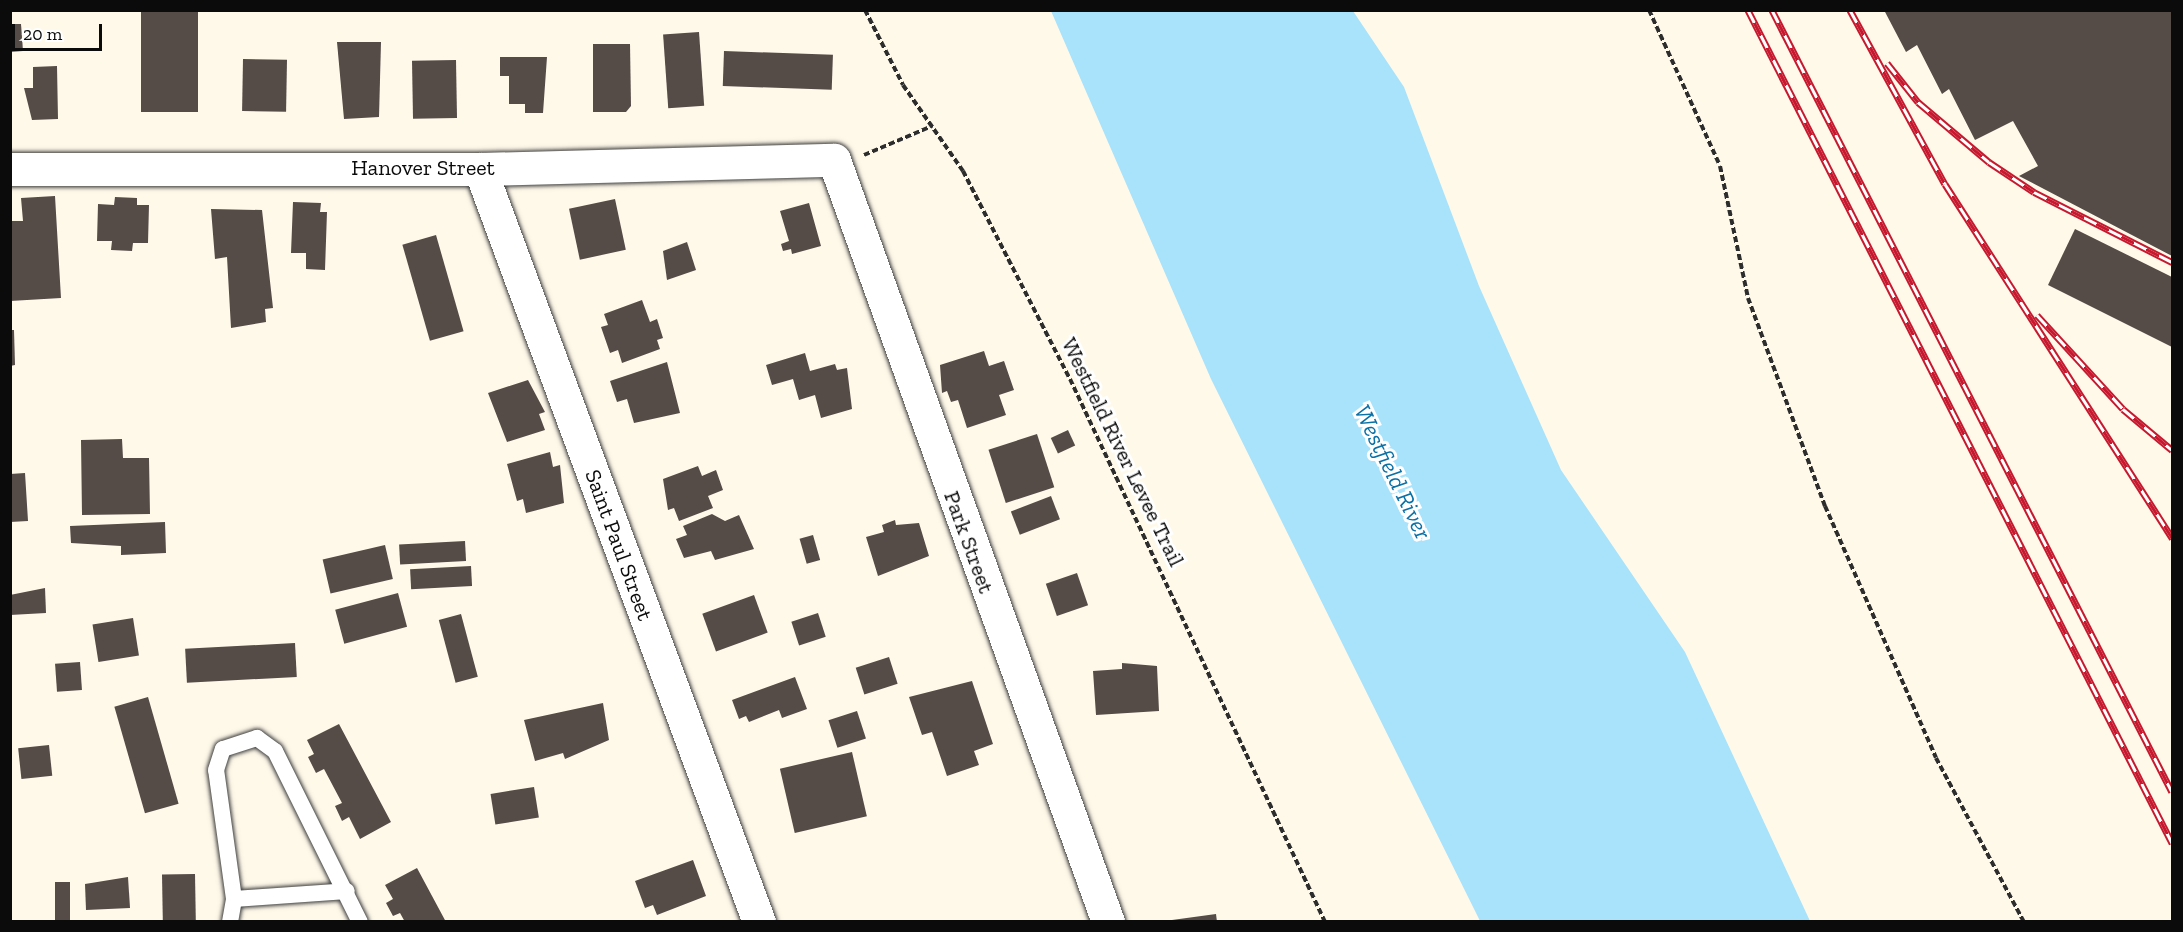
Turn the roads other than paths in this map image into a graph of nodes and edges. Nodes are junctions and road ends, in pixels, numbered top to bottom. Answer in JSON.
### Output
{"nodes":[{"id":1,"x":834,"y":160,"type":"joint"},
{"id":2,"x":10,"y":169,"type":"edge"},
{"id":3,"x":480,"y":169,"type":"junction"},
{"id":4,"x":347,"y":891,"type":"junction"},
{"id":5,"x":234,"y":899,"type":"junction"},
{"id":6,"x":230,"y":921,"type":"edge"},
{"id":7,"x":360,"y":921,"type":"edge"},
{"id":8,"x":759,"y":921,"type":"edge"},
{"id":9,"x":1108,"y":921,"type":"edge"}],
"edges":[{"from":1,"to":3,"type":"street","name":"Hanover Street"},
{"from":1,"to":9,"type":"street","name":"Park Street"},
{"from":2,"to":3,"type":"street","name":"Hanover Street"},
{"from":3,"to":8,"type":"street","name":"Saint Paul Street"},
{"from":4,"to":5,"type":"lane"},
{"from":4,"to":5,"type":"lane"},
{"from":4,"to":7,"type":"lane"},
{"from":5,"to":6,"type":"lane"}]}
